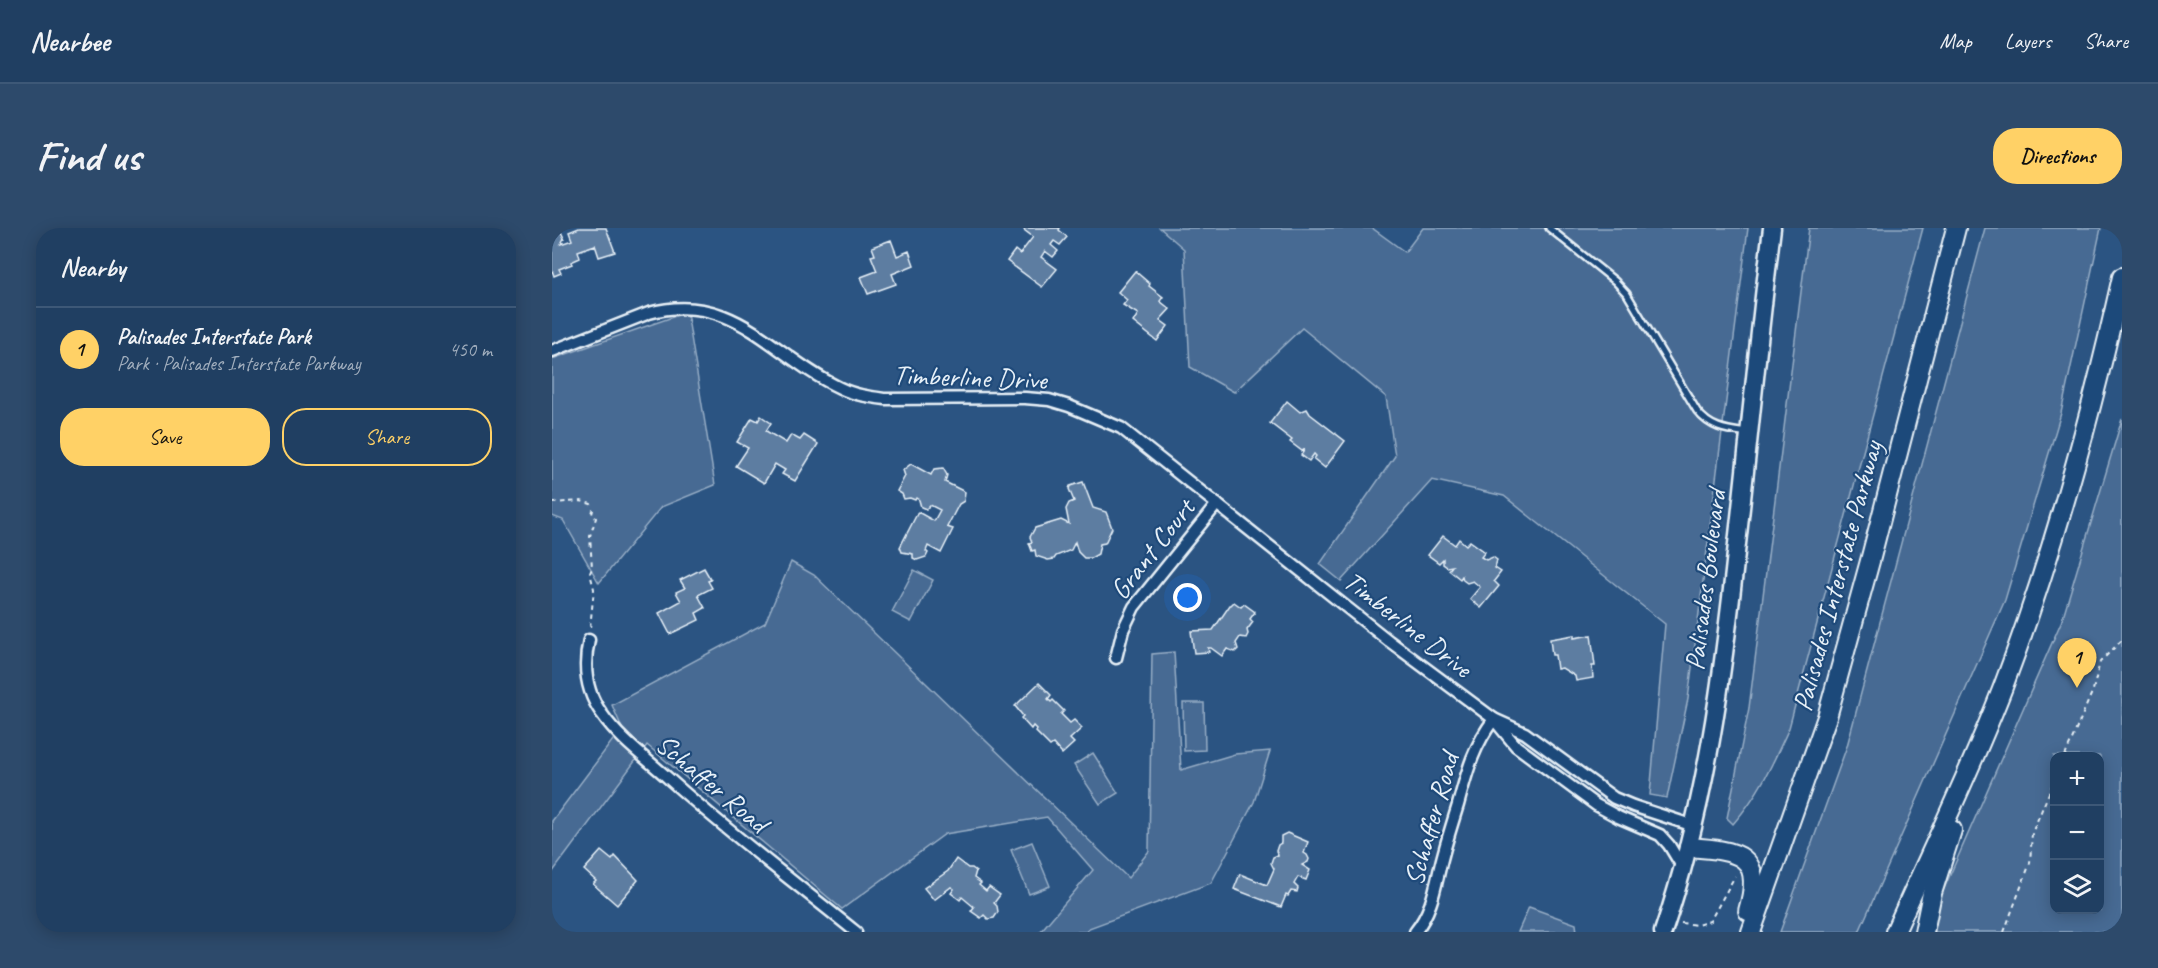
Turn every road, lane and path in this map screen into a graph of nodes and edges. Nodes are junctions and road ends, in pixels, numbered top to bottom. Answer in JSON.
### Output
{"nodes":[{"id":1,"x":1549,"y":228,"type":"edge"},
{"id":2,"x":1772,"y":228,"type":"edge"},
{"id":3,"x":1956,"y":228,"type":"edge"},
{"id":4,"x":2122,"y":277,"type":"edge"},
{"id":5,"x":552,"y":351,"type":"edge"},
{"id":6,"x":1749,"y":433,"type":"junction"},
{"id":7,"x":552,"y":503,"type":"edge"},
{"id":8,"x":1217,"y":504,"type":"junction"},
{"id":9,"x":589,"y":640,"type":"joint"},
{"id":10,"x":2122,"y":640,"type":"edge"},
{"id":11,"x":1116,"y":658,"type":"dead end"},
{"id":12,"x":2002,"y":688,"type":"junction"},
{"id":13,"x":1494,"y":719,"type":"junction"},
{"id":14,"x":1538,"y":743,"type":"junction"},
{"id":15,"x":2067,"y":752,"type":"edge"},
{"id":16,"x":1529,"y":756,"type":"junction"},
{"id":17,"x":2050,"y":792,"type":"edge"},
{"id":18,"x":1694,"y":826,"type":"junction"},
{"id":19,"x":1689,"y":847,"type":"junction"},
{"id":20,"x":1744,"y":859,"type":"junction"},
{"id":21,"x":1683,"y":868,"type":"junction"},
{"id":22,"x":1665,"y":925,"type":"edge"},
{"id":23,"x":856,"y":932,"type":"edge"},
{"id":24,"x":1415,"y":932,"type":"edge"},
{"id":25,"x":1742,"y":932,"type":"edge"},
{"id":26,"x":1751,"y":932,"type":"edge"},
{"id":27,"x":1894,"y":932,"type":"edge"},
{"id":28,"x":1924,"y":932,"type":"edge"},
{"id":29,"x":2004,"y":932,"type":"edge"}],
"edges":[{"from":1,"to":6,"type":"lane"},
{"from":2,"to":6,"type":"main road","name":"Palisades Boulevard"},
{"from":3,"to":26,"type":"highway","name":"Palisades Interstate Parkway"},
{"from":4,"to":12,"type":"highway"},
{"from":5,"to":8,"type":"street","name":"Timberline Drive"},
{"from":6,"to":18,"type":"main road","name":"Palisades Boulevard"},
{"from":7,"to":9,"type":"path"},
{"from":8,"to":11,"type":"street","name":"Grant Court"},
{"from":8,"to":13,"type":"street","name":"Timberline Drive"},
{"from":9,"to":23,"type":"street","name":"Schaffer Road"},
{"from":10,"to":15,"type":"path"},
{"from":12,"to":27,"type":"highway"},
{"from":12,"to":28,"type":"highway"},
{"from":13,"to":14,"type":"street","name":"Timberline Drive"},
{"from":13,"to":16,"type":"street","name":"Timberline Drive"},
{"from":13,"to":24,"type":"street","name":"Schaffer Road"},
{"from":14,"to":16,"type":"street"},
{"from":14,"to":18,"type":"street","name":"Timberline Drive"},
{"from":16,"to":21,"type":"street","name":"Timberline Drive"},
{"from":17,"to":29,"type":"path"},
{"from":18,"to":19,"type":"main road","name":"Palisades Boulevard"},
{"from":19,"to":20,"type":"highway"},
{"from":19,"to":21,"type":"main road","name":"Palisades Boulevard"},
{"from":20,"to":22,"type":"path"},
{"from":20,"to":25,"type":"highway"},
{"from":21,"to":22,"type":"main road","name":"Palisades Boulevard"}]}
